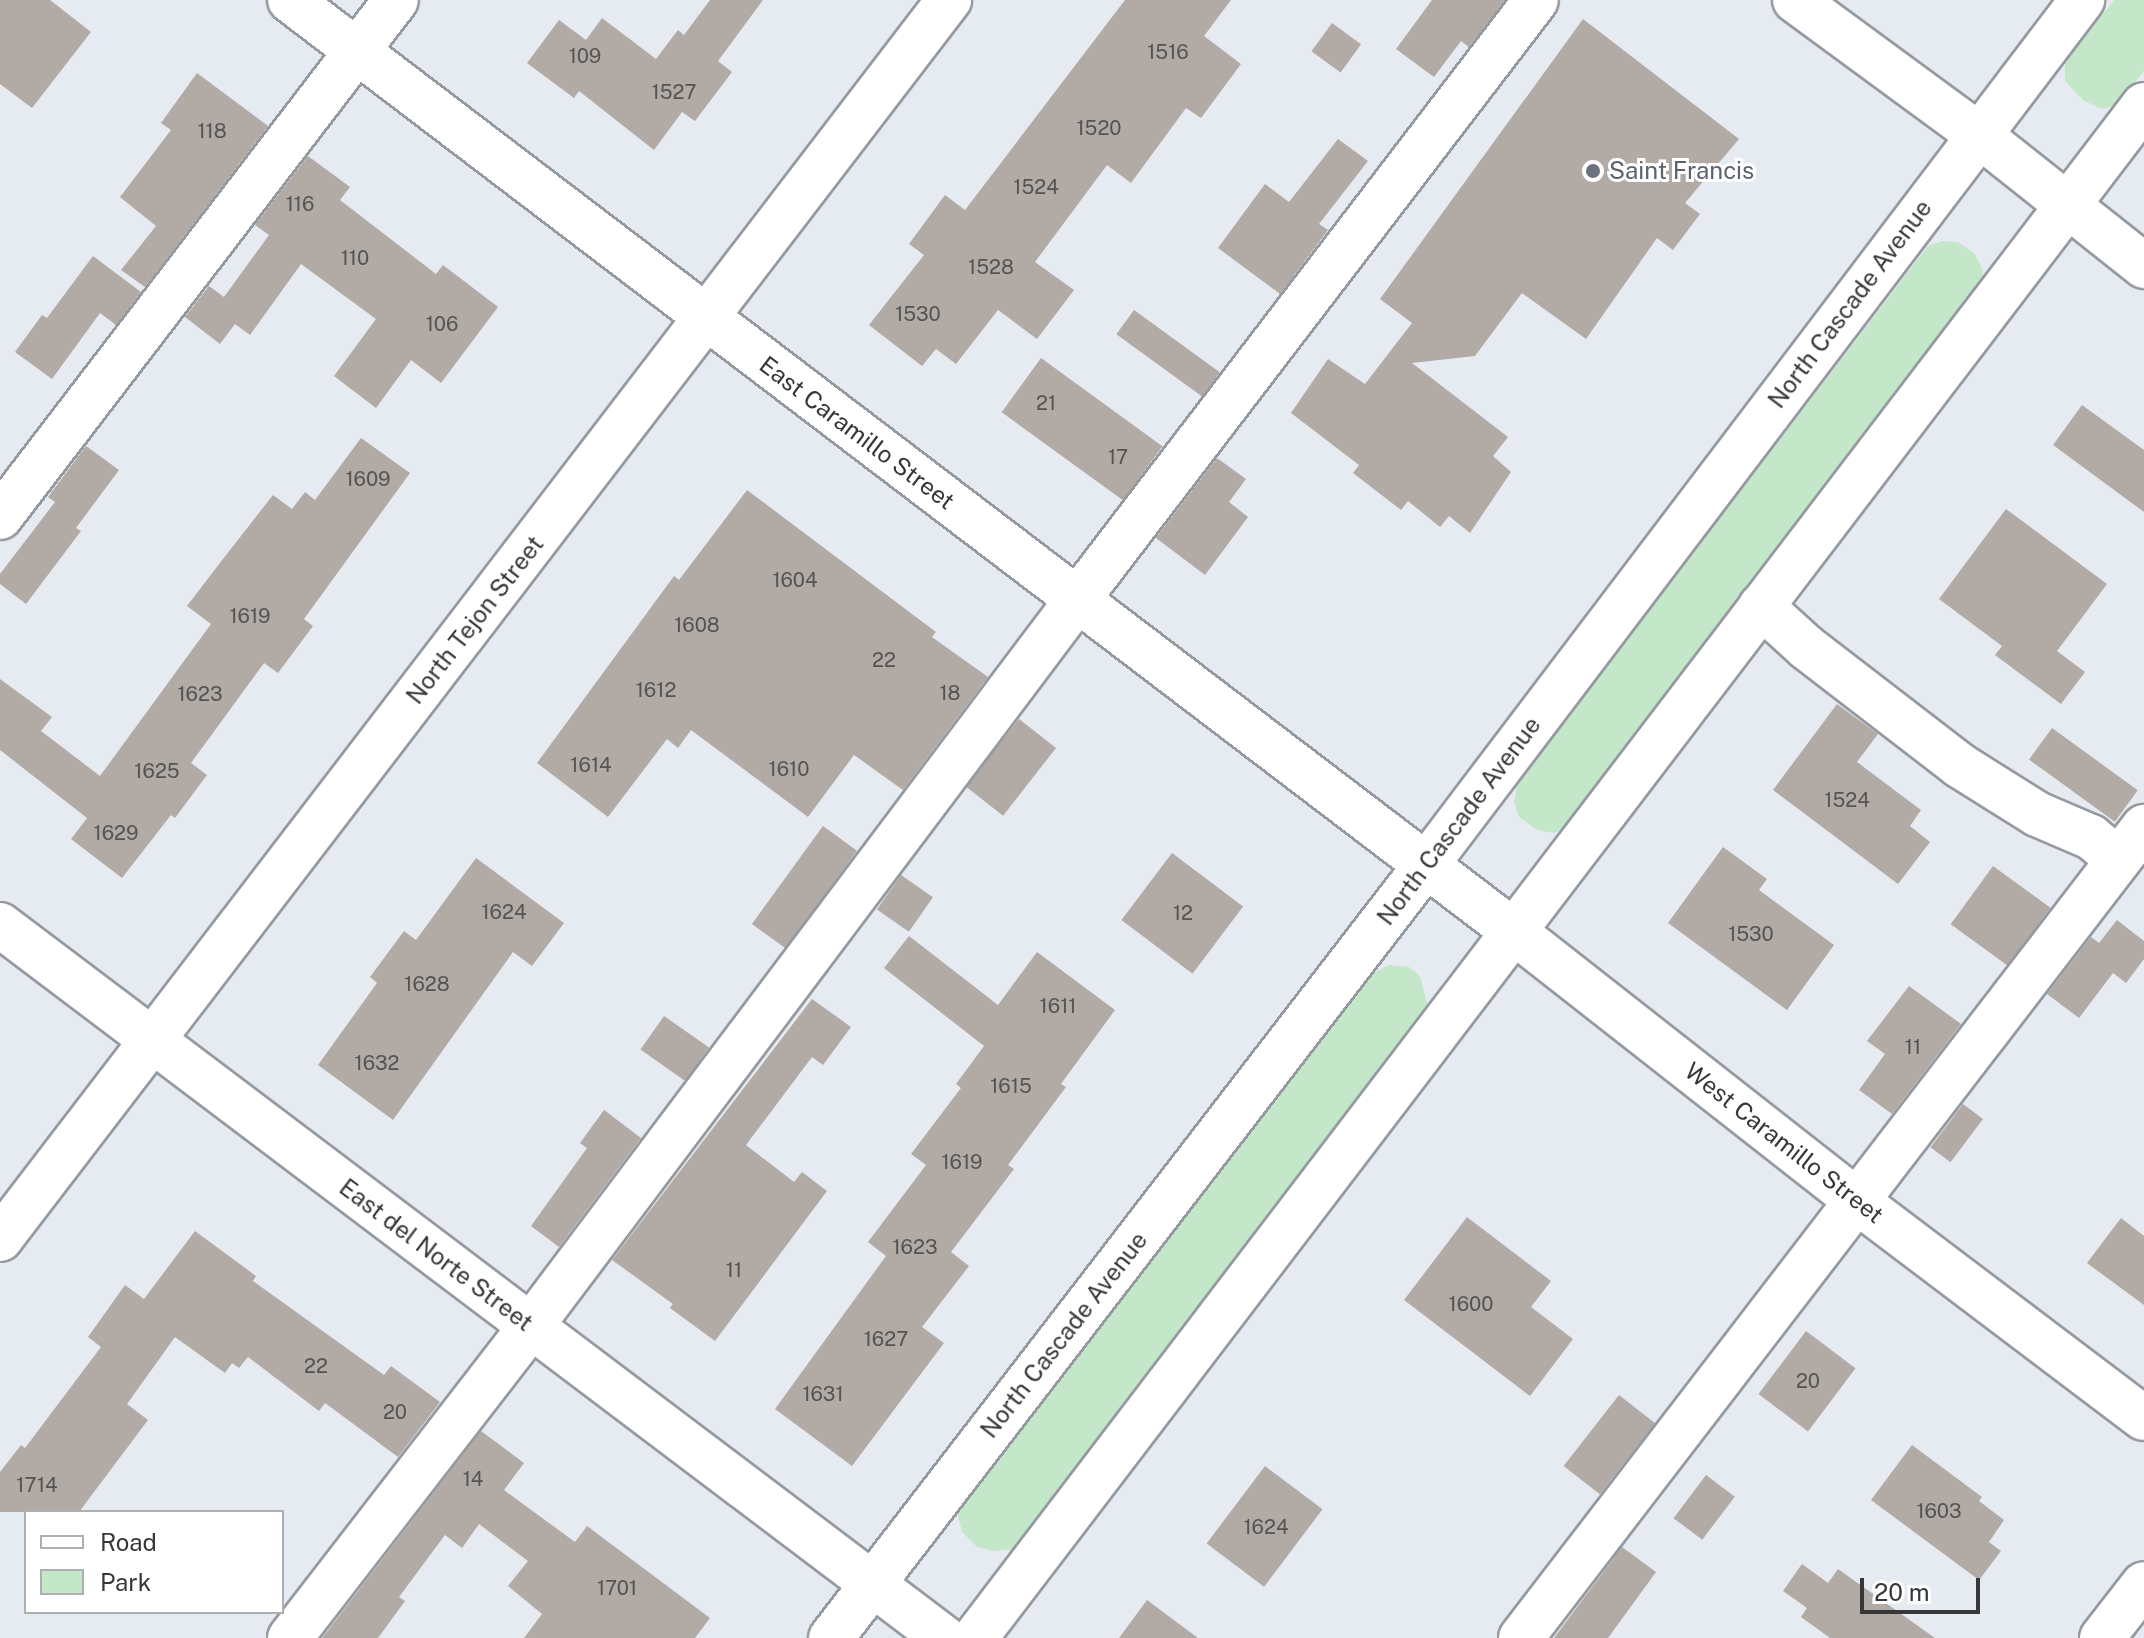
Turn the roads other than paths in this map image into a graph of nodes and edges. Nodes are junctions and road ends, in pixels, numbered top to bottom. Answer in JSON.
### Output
{"nodes":[{"id":1,"x":290,"y":0,"type":"edge"},
{"id":2,"x":396,"y":0,"type":"edge"},
{"id":3,"x":949,"y":0,"type":"edge"},
{"id":4,"x":1536,"y":0,"type":"edge"},
{"id":5,"x":1795,"y":0,"type":"edge"},
{"id":6,"x":2082,"y":0,"type":"edge"},
{"id":7,"x":357,"y":51,"type":"junction"},
{"id":8,"x":2144,"y":105,"type":"edge"},
{"id":9,"x":1979,"y":135,"type":"junction"},
{"id":10,"x":2067,"y":206,"type":"junction"},
{"id":11,"x":2144,"y":266,"type":"edge"},
{"id":12,"x":707,"y":319,"type":"junction"},
{"id":13,"x":0,"y":517,"type":"edge"},
{"id":14,"x":1077,"y":600,"type":"junction"},
{"id":15,"x":1761,"y":606,"type":"junction"},
{"id":16,"x":2131,"y":843,"type":"edge"},
{"id":17,"x":1426,"y":865,"type":"junction"},
{"id":18,"x":0,"y":925,"type":"edge"},
{"id":19,"x":1513,"y":931,"type":"junction"},
{"id":20,"x":151,"y":1040,"type":"junction"},
{"id":21,"x":1858,"y":1202,"type":"junction"},
{"id":22,"x":0,"y":1239,"type":"edge"},
{"id":23,"x":531,"y":1326,"type":"junction"},
{"id":24,"x":2144,"y":1418,"type":"edge"},
{"id":25,"x":873,"y":1583,"type":"junction"},
{"id":26,"x":2144,"y":1584,"type":"edge"},
{"id":27,"x":290,"y":1638,"type":"edge"},
{"id":28,"x":831,"y":1638,"type":"edge"},
{"id":29,"x":944,"y":1638,"type":"edge"},
{"id":30,"x":975,"y":1638,"type":"edge"},
{"id":31,"x":1521,"y":1638,"type":"edge"},
{"id":32,"x":2102,"y":1638,"type":"edge"}],
"edges":[{"from":1,"to":7,"type":"street","name":"East Caramillo Street"},
{"from":2,"to":7,"type":"street"},
{"from":3,"to":12,"type":"street","name":"North Tejon Street"},
{"from":4,"to":14,"type":"street"},
{"from":5,"to":9,"type":"street"},
{"from":6,"to":9,"type":"street","name":"North Cascade Avenue"},
{"from":7,"to":12,"type":"street","name":"East Caramillo Street"},
{"from":7,"to":13,"type":"street"},
{"from":8,"to":10,"type":"street"},
{"from":9,"to":10,"type":"street"},
{"from":9,"to":17,"type":"street","name":"North Cascade Avenue"},
{"from":10,"to":11,"type":"street"},
{"from":10,"to":15,"type":"street"},
{"from":12,"to":14,"type":"street","name":"East Caramillo Street"},
{"from":12,"to":20,"type":"street","name":"North Tejon Street"},
{"from":14,"to":17,"type":"street","name":"East Caramillo Street"},
{"from":14,"to":23,"type":"street"},
{"from":15,"to":16,"type":"street"},
{"from":15,"to":19,"type":"street"},
{"from":16,"to":21,"type":"street"},
{"from":17,"to":19,"type":"street","name":"West Caramillo Street"},
{"from":17,"to":25,"type":"street","name":"North Cascade Avenue"},
{"from":18,"to":20,"type":"street","name":"East del Norte Street"},
{"from":19,"to":21,"type":"street","name":"West Caramillo Street"},
{"from":19,"to":30,"type":"street"},
{"from":20,"to":22,"type":"street","name":"North Tejon Street"},
{"from":20,"to":23,"type":"street","name":"East del Norte Street"},
{"from":21,"to":24,"type":"street","name":"West Caramillo Street"},
{"from":21,"to":31,"type":"street"},
{"from":23,"to":25,"type":"street","name":"East del Norte Street"},
{"from":23,"to":27,"type":"street"},
{"from":25,"to":28,"type":"street","name":"North Cascade Avenue"},
{"from":25,"to":29,"type":"street","name":"East del Norte Street"},
{"from":26,"to":32,"type":"street"}]}
